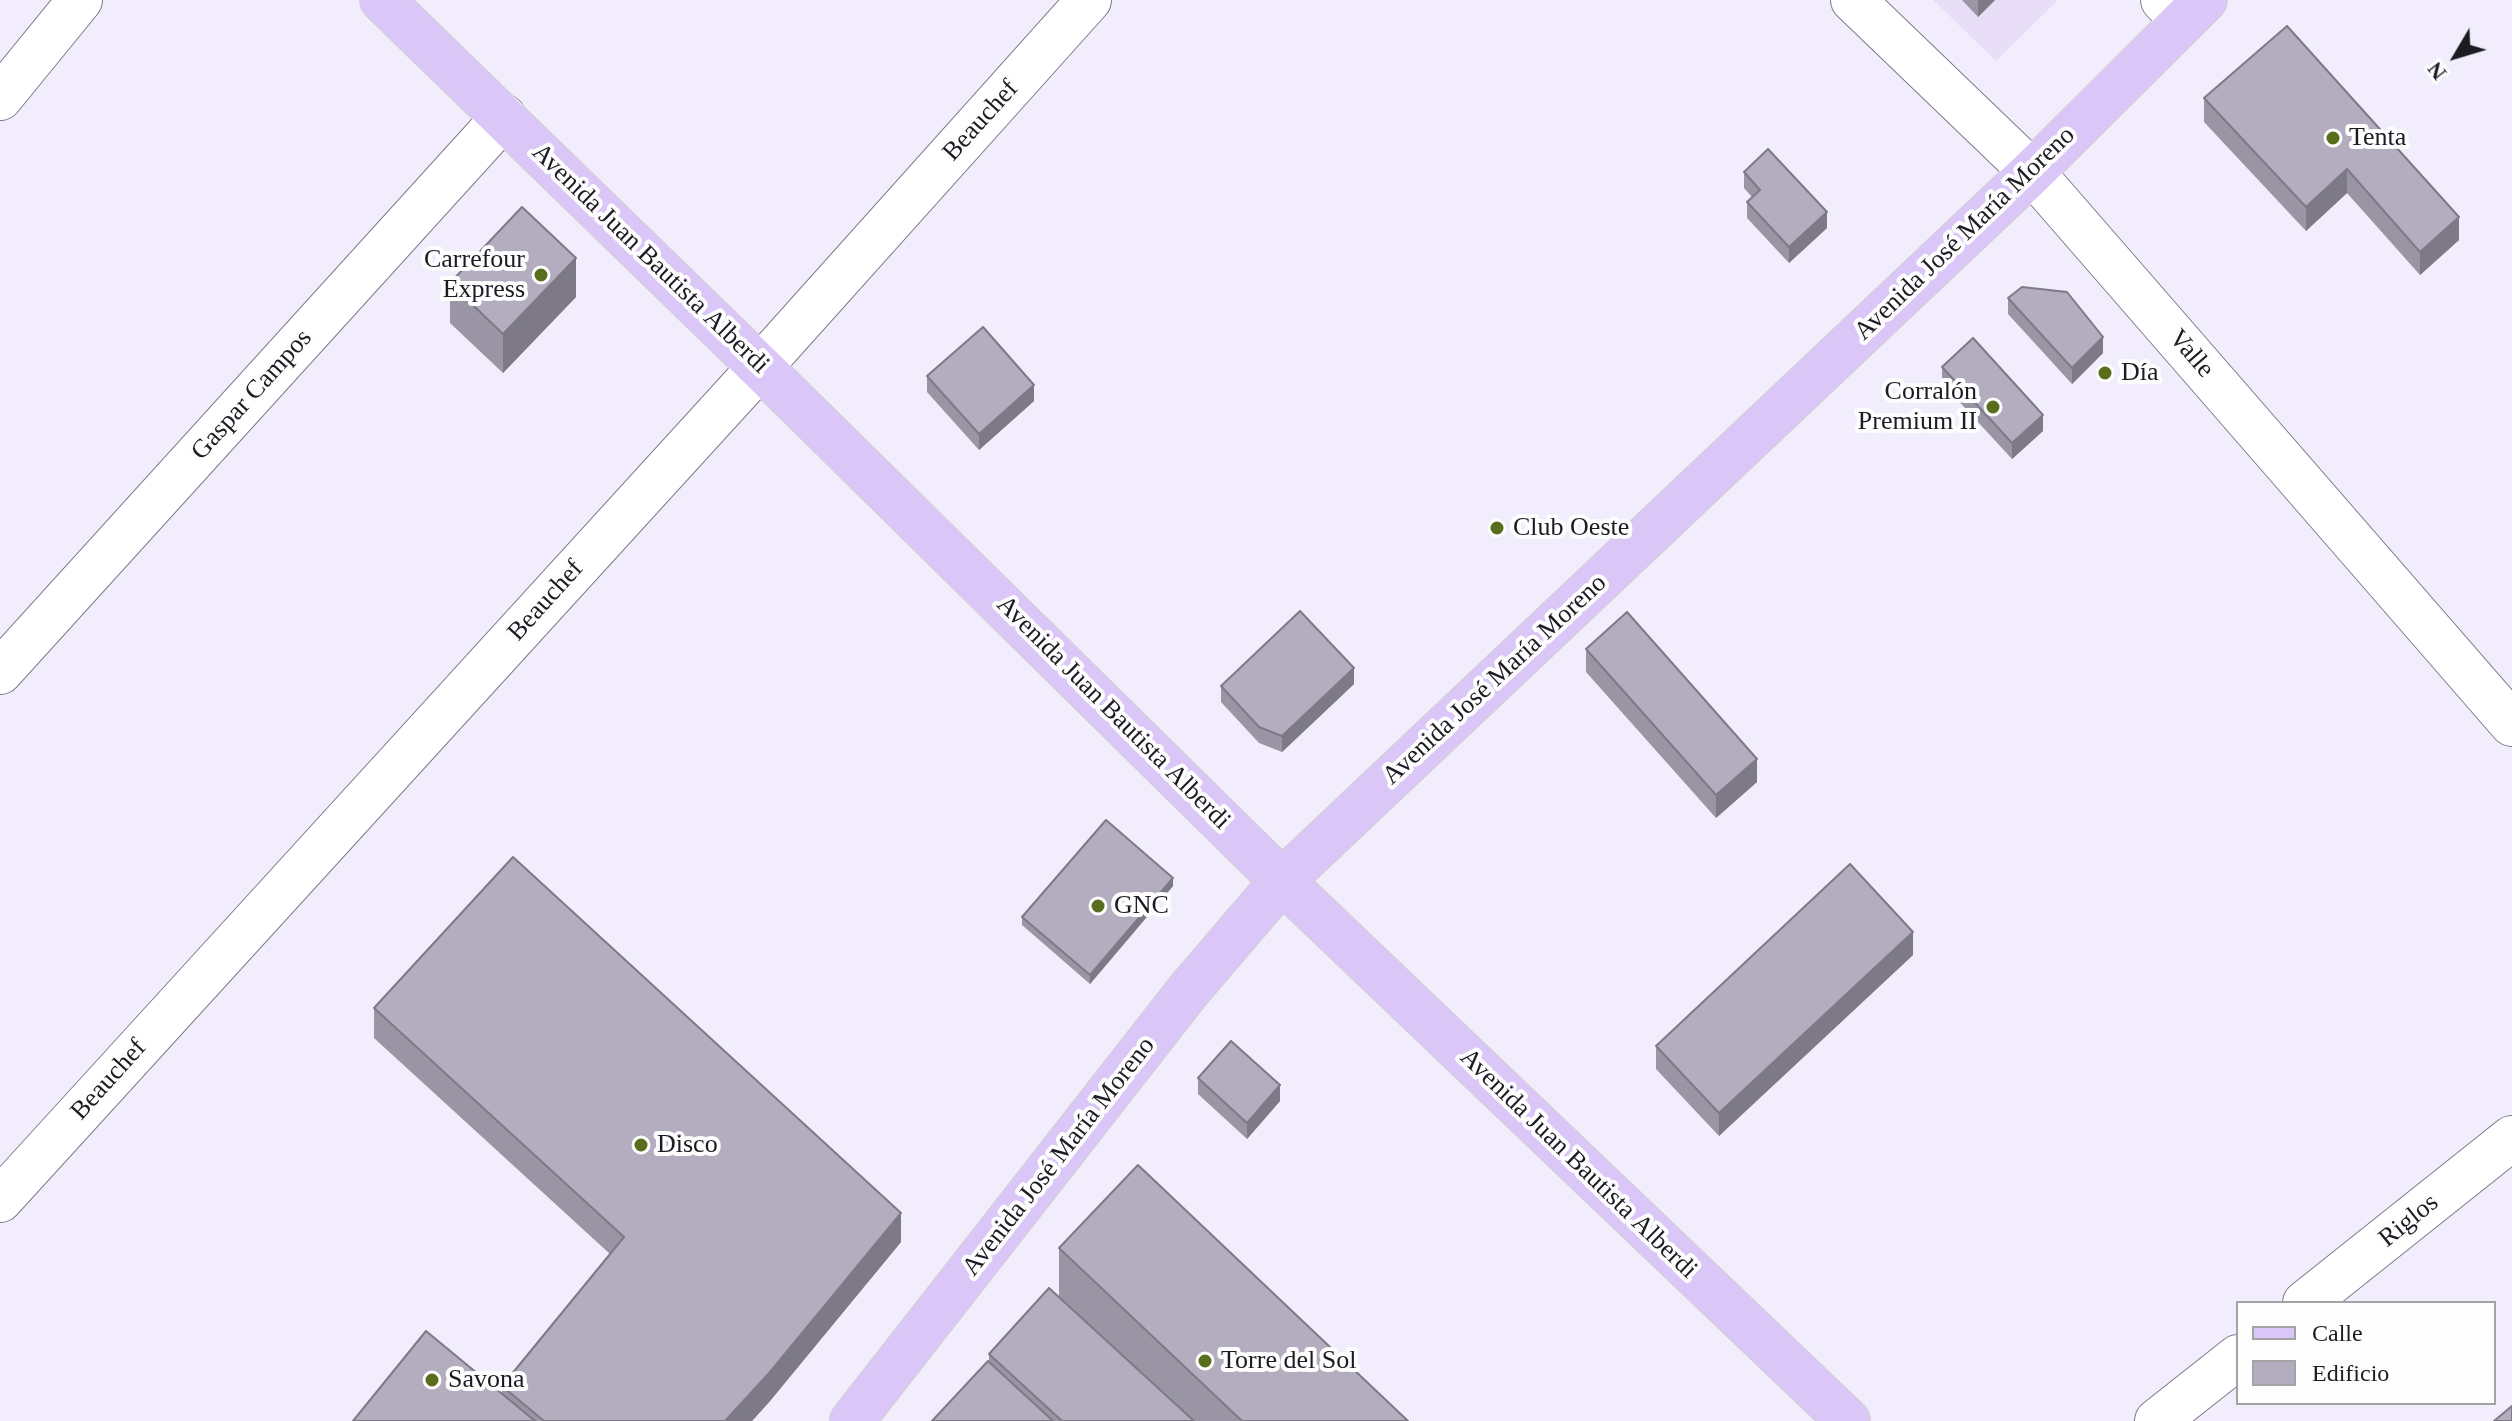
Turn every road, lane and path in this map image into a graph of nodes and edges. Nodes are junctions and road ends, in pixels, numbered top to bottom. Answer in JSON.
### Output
{"nodes":[{"id":1,"x":80,"y":0,"type":"edge"},
{"id":2,"x":382,"y":0,"type":"edge"},
{"id":3,"x":1089,"y":0,"type":"edge"},
{"id":4,"x":1853,"y":0,"type":"edge"},
{"id":5,"x":2183,"y":7,"type":"edge"},
{"id":6,"x":0,"y":98,"type":"edge"},
{"id":7,"x":504,"y":117,"type":"junction"},
{"id":8,"x":2032,"y":172,"type":"junction"},
{"id":9,"x":760,"y":367,"type":"junction"},
{"id":10,"x":0,"y":672,"type":"edge"},
{"id":11,"x":2512,"y":724,"type":"edge"},
{"id":12,"x":1282,"y":881,"type":"junction"},
{"id":13,"x":2512,"y":1138,"type":"edge"},
{"id":14,"x":0,"y":1200,"type":"edge"},
{"id":15,"x":2308,"y":1301,"type":"edge"},
{"id":16,"x":2236,"y":1359,"type":"edge"},
{"id":17,"x":852,"y":1421,"type":"edge"},
{"id":18,"x":1848,"y":1421,"type":"edge"},
{"id":19,"x":2157,"y":1421,"type":"edge"}],
"edges":[{"from":1,"to":6,"type":"street"},
{"from":2,"to":7,"type":"main road","name":"Avenida Juan Bautista Alberdi"},
{"from":3,"to":9,"type":"street","name":"Beauchef"},
{"from":4,"to":8,"type":"street","name":"Valle"},
{"from":5,"to":8,"type":"main road","name":"Avenida José María Moreno"},
{"from":7,"to":9,"type":"main road","name":"Avenida Juan Bautista Alberdi"},
{"from":7,"to":10,"type":"street","name":"Gaspar Campos"},
{"from":8,"to":11,"type":"street","name":"Valle"},
{"from":8,"to":12,"type":"main road","name":"Avenida José María Moreno"},
{"from":9,"to":12,"type":"main road","name":"Avenida Juan Bautista Alberdi"},
{"from":9,"to":14,"type":"street","name":"Beauchef"},
{"from":12,"to":17,"type":"main road","name":"Avenida José María Moreno"},
{"from":12,"to":18,"type":"main road","name":"Avenida Juan Bautista Alberdi"},
{"from":13,"to":15,"type":"street","name":"Riglos"},
{"from":16,"to":19,"type":"street"}]}
